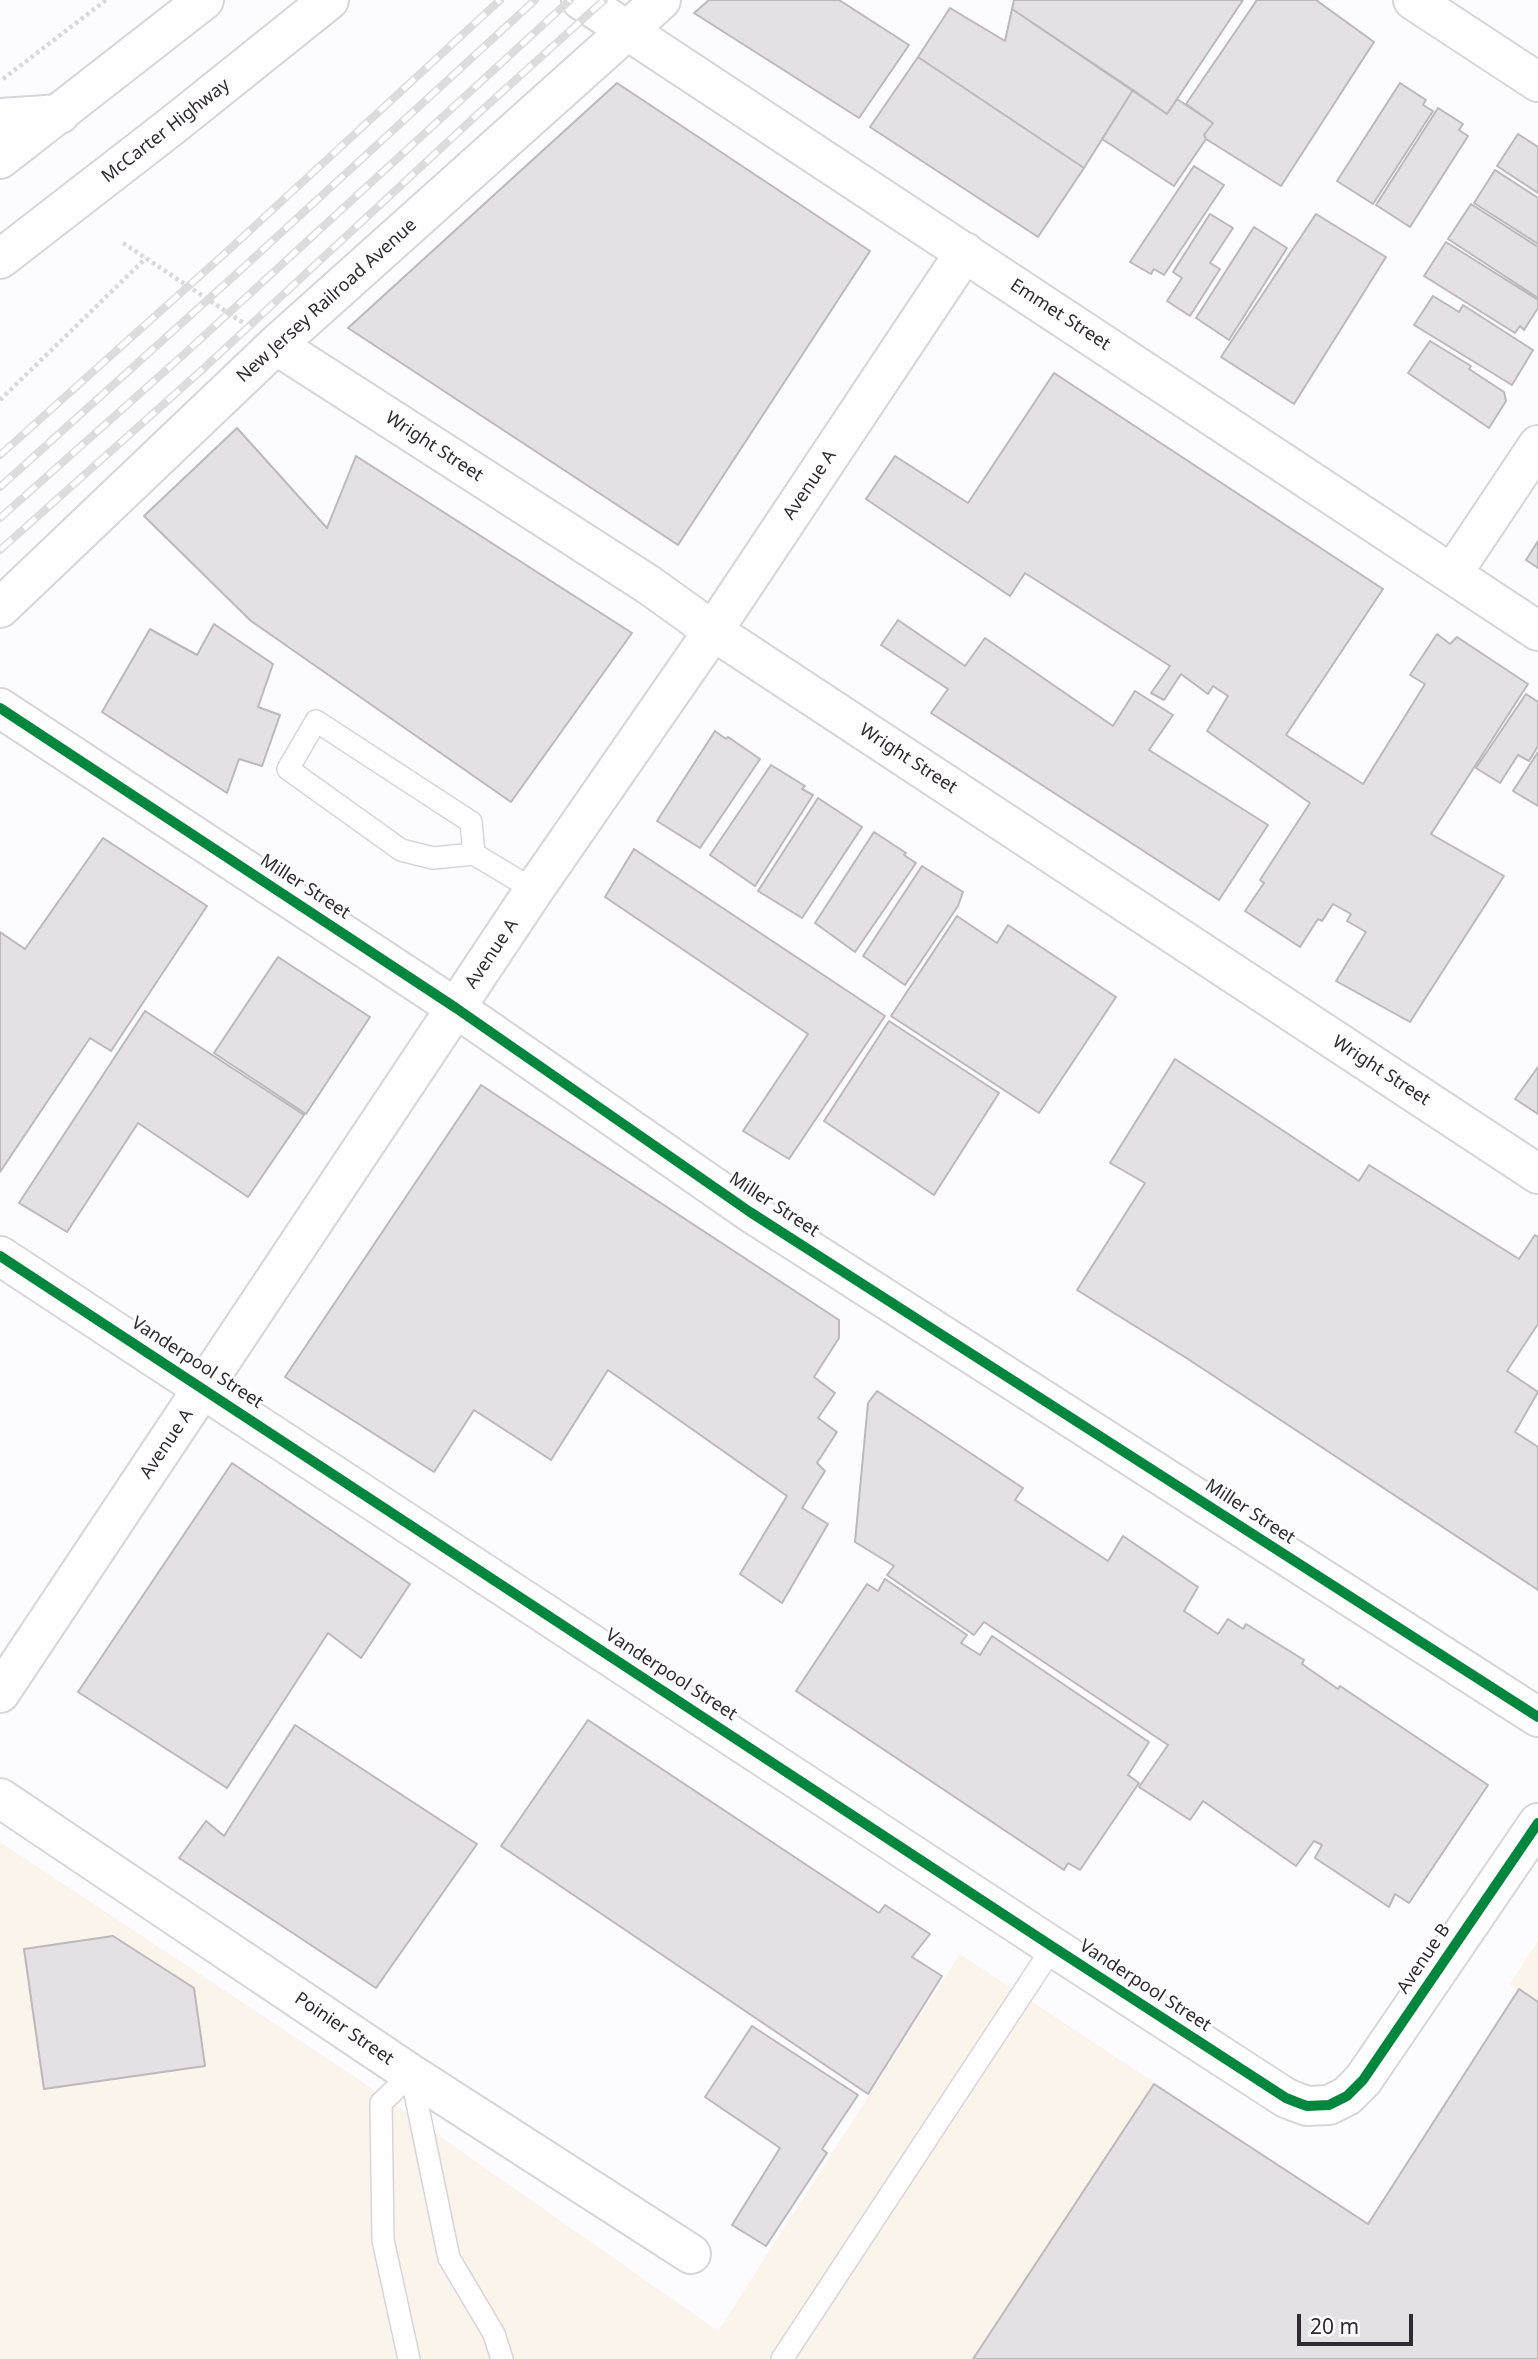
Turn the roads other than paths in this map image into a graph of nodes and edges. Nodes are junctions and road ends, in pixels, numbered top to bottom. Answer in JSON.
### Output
{"nodes":[{"id":1,"x":204,"y":0,"type":"edge"},
{"id":2,"x":329,"y":0,"type":"edge"},
{"id":3,"x":582,"y":0,"type":"edge"},
{"id":4,"x":661,"y":0,"type":"edge"},
{"id":5,"x":1413,"y":0,"type":"edge"},
{"id":6,"x":627,"y":30,"type":"junction"},
{"id":7,"x":1538,"y":82,"type":"edge"},
{"id":8,"x":60,"y":114,"type":"junction"},
{"id":9,"x":0,"y":118,"type":"edge"},
{"id":10,"x":0,"y":159,"type":"edge"},
{"id":11,"x":965,"y":252,"type":"junction"},
{"id":12,"x":0,"y":259,"type":"edge"},
{"id":13,"x":276,"y":345,"type":"junction"},
{"id":14,"x":1538,"y":445,"type":"edge"},
{"id":15,"x":1452,"y":574,"type":"junction"},
{"id":16,"x":0,"y":608,"type":"edge"},
{"id":17,"x":713,"y":631,"type":"junction"},
{"id":18,"x":1538,"y":631,"type":"edge"},
{"id":19,"x":0,"y":708,"type":"edge"},
{"id":20,"x":474,"y":854,"type":"junction"},
{"id":21,"x":534,"y":890,"type":"junction"},
{"id":22,"x":456,"y":1008,"type":"junction"},
{"id":23,"x":1538,"y":1174,"type":"edge"},
{"id":24,"x":0,"y":1256,"type":"edge"},
{"id":25,"x":204,"y":1388,"type":"junction"},
{"id":26,"x":0,"y":1693,"type":"edge"},
{"id":27,"x":1538,"y":1717,"type":"edge"},
{"id":28,"x":0,"y":1798,"type":"edge"},
{"id":29,"x":1538,"y":1823,"type":"edge"},
{"id":30,"x":1053,"y":1947,"type":"junction"},
{"id":31,"x":411,"y":2074,"type":"junction"},
{"id":32,"x":1329,"y":2105,"type":"joint"},
{"id":33,"x":691,"y":2255,"type":"dead end"},
{"id":34,"x":409,"y":2359,"type":"edge"},
{"id":35,"x":502,"y":2359,"type":"edge"},
{"id":36,"x":782,"y":2359,"type":"edge"}],
"edges":[{"from":1,"to":8,"type":"street"},
{"from":2,"to":12,"type":"street","name":"McCarter Highway"},
{"from":3,"to":6,"type":"street","name":"Emmet Street"},
{"from":4,"to":6,"type":"street","name":"New Jersey Railroad Avenue"},
{"from":5,"to":7,"type":"street"},
{"from":6,"to":11,"type":"street","name":"Emmet Street"},
{"from":6,"to":13,"type":"street","name":"New Jersey Railroad Avenue"},
{"from":8,"to":9,"type":"street"},
{"from":8,"to":10,"type":"street"},
{"from":11,"to":15,"type":"street","name":"Emmet Street"},
{"from":11,"to":17,"type":"street","name":"Avenue A"},
{"from":13,"to":16,"type":"street","name":"New Jersey Railroad Avenue"},
{"from":13,"to":17,"type":"street","name":"Wright Street"},
{"from":14,"to":15,"type":"street"},
{"from":15,"to":18,"type":"street","name":"Emmet Street"},
{"from":17,"to":21,"type":"street","name":"Avenue A"},
{"from":17,"to":23,"type":"street","name":"Wright Street"},
{"from":19,"to":22,"type":"street","name":"Miller Street"},
{"from":20,"to":20,"type":"lane"},
{"from":20,"to":21,"type":"lane"},
{"from":21,"to":22,"type":"street","name":"Avenue A"},
{"from":22,"to":25,"type":"street","name":"Avenue A"},
{"from":22,"to":27,"type":"street","name":"Miller Street"},
{"from":24,"to":25,"type":"street","name":"Vanderpool Street"},
{"from":25,"to":26,"type":"street","name":"Avenue A"},
{"from":25,"to":30,"type":"street","name":"Vanderpool Street"},
{"from":28,"to":31,"type":"street","name":"Poinier Street"},
{"from":29,"to":32,"type":"street","name":"Avenue B"},
{"from":30,"to":32,"type":"street","name":"Vanderpool Street"},
{"from":30,"to":36,"type":"lane"},
{"from":31,"to":33,"type":"street","name":"Poinier Street"},
{"from":31,"to":34,"type":"lane"},
{"from":31,"to":35,"type":"lane"}]}
